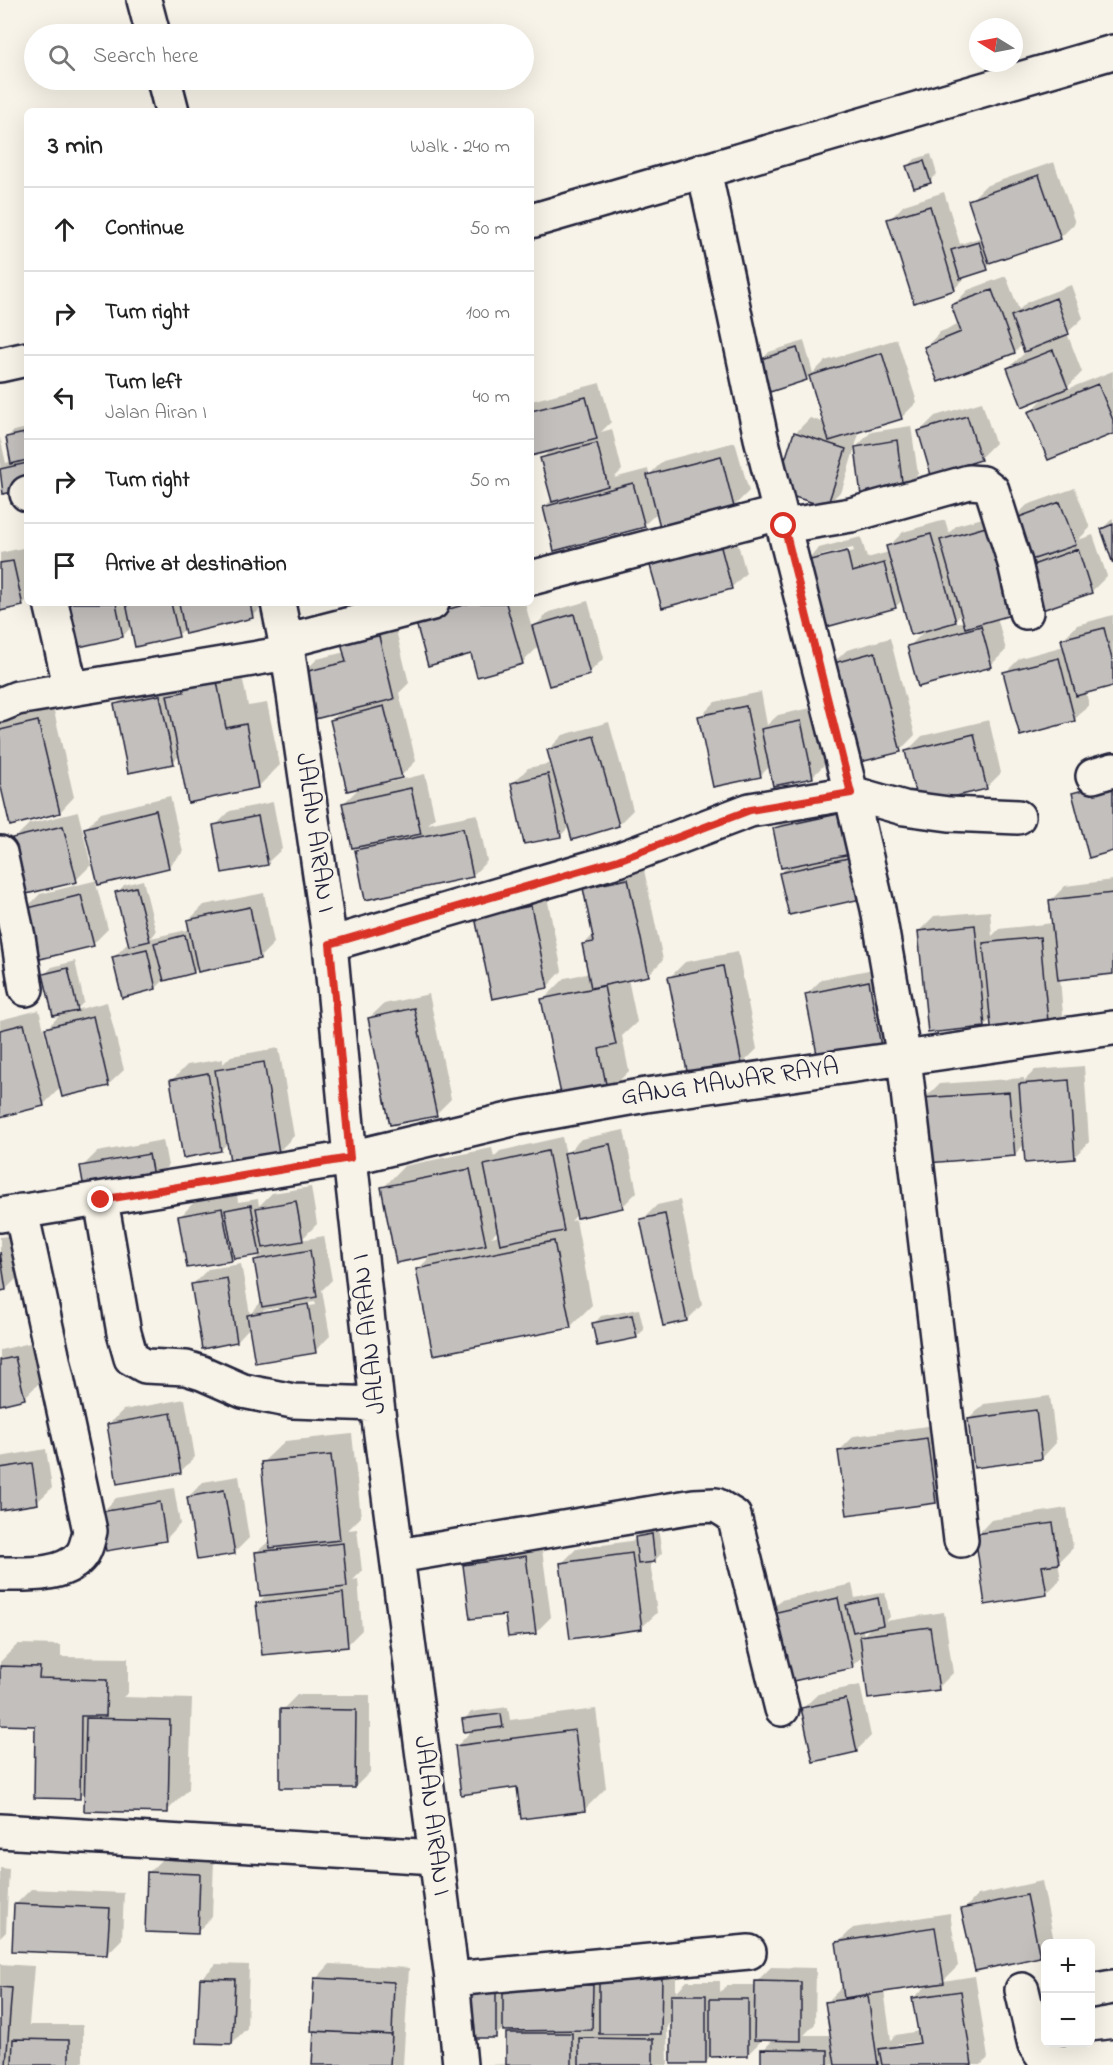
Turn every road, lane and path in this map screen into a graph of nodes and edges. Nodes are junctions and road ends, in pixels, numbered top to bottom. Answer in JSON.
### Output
{"nodes":[{"id":1,"x":144,"y":0,"type":"edge"},
{"id":2,"x":150,"y":24,"type":"edge"},
{"id":3,"x":1113,"y":52,"type":"edge"},
{"id":4,"x":167,"y":90,"type":"edge"},
{"id":5,"x":171,"y":108,"type":"edge"},
{"id":6,"x":704,"y":170,"type":"junction"},
{"id":7,"x":534,"y":220,"type":"edge"},
{"id":8,"x":24,"y":360,"type":"edge"},
{"id":9,"x":0,"y":365,"type":"edge"},
{"id":10,"x":782,"y":520,"type":"junction"},
{"id":11,"x":534,"y":577,"type":"edge"},
{"id":12,"x":52,"y":606,"type":"edge"},
{"id":13,"x":279,"y":606,"type":"edge"},
{"id":14,"x":422,"y":606,"type":"edge"},
{"id":15,"x":1026,"y":612,"type":"dead end"},
{"id":16,"x":286,"y":647,"type":"junction"},
{"id":17,"x":70,"y":689,"type":"junction"},
{"id":18,"x":0,"y":705,"type":"edge"},
{"id":19,"x":851,"y":793,"type":"junction"},
{"id":20,"x":1018,"y":817,"type":"dead end"},
{"id":21,"x":0,"y":853,"type":"edge"},
{"id":22,"x":330,"y":944,"type":"junction"},
{"id":23,"x":26,"y":989,"type":"dead end"},
{"id":24,"x":1113,"y":1028,"type":"edge"},
{"id":25,"x":904,"y":1058,"type":"junction"},
{"id":26,"x":350,"y":1158,"type":"junction"},
{"id":27,"x":101,"y":1200,"type":"junction"},
{"id":28,"x":11,"y":1213,"type":"edge"},
{"id":29,"x":377,"y":1404,"type":"junction"},
{"id":30,"x":961,"y":1540,"type":"dead end"},
{"id":31,"x":398,"y":1556,"type":"junction"},
{"id":32,"x":0,"y":1575,"type":"edge"},
{"id":33,"x":782,"y":1709,"type":"dead end"},
{"id":34,"x":0,"y":1831,"type":"edge"},
{"id":35,"x":436,"y":1857,"type":"junction"},
{"id":36,"x":749,"y":1952,"type":"dead end"},
{"id":37,"x":452,"y":1979,"type":"junction"},
{"id":38,"x":1113,"y":1987,"type":"edge"},
{"id":39,"x":1022,"y":1990,"type":"dead end"},
{"id":40,"x":1095,"y":1990,"type":"edge"},
{"id":41,"x":1113,"y":2057,"type":"edge"},
{"id":42,"x":460,"y":2065,"type":"edge"}],
"edges":[{"from":1,"to":2,"type":"street"},
{"from":3,"to":6,"type":"street"},
{"from":4,"to":5,"type":"street"},
{"from":6,"to":7,"type":"street"},
{"from":6,"to":10,"type":"street"},
{"from":8,"to":9,"type":"street"},
{"from":10,"to":11,"type":"street"},
{"from":10,"to":15,"type":"street"},
{"from":10,"to":19,"type":"street"},
{"from":12,"to":17,"type":"street"},
{"from":13,"to":16,"type":"street","name":"JALAN AIRAN I"},
{"from":14,"to":16,"type":"street"},
{"from":16,"to":17,"type":"street"},
{"from":16,"to":22,"type":"street","name":"JALAN AIRAN I"},
{"from":17,"to":18,"type":"street"},
{"from":19,"to":20,"type":"street"},
{"from":19,"to":22,"type":"street"},
{"from":19,"to":25,"type":"street"},
{"from":21,"to":23,"type":"street"},
{"from":22,"to":26,"type":"street","name":"JALAN AIRAN I"},
{"from":24,"to":25,"type":"street","name":"GANG MAWAR RAYA"},
{"from":25,"to":26,"type":"street","name":"GANG MAWAR RAYA"},
{"from":25,"to":30,"type":"street"},
{"from":26,"to":27,"type":"street","name":"GANG MAWAR RAYA"},
{"from":26,"to":29,"type":"street","name":"JALAN AIRAN I"},
{"from":27,"to":28,"type":"street","name":"GANG MAWAR RAYA"},
{"from":27,"to":29,"type":"street"},
{"from":28,"to":32,"type":"street"},
{"from":29,"to":31,"type":"street","name":"JALAN AIRAN I"},
{"from":31,"to":33,"type":"street"},
{"from":31,"to":35,"type":"street","name":"JALAN AIRAN I"},
{"from":34,"to":35,"type":"street"},
{"from":35,"to":37,"type":"street","name":"JALAN AIRAN I"},
{"from":36,"to":37,"type":"street"},
{"from":37,"to":42,"type":"street","name":"JALAN AIRAN I"},
{"from":38,"to":40,"type":"street"},
{"from":39,"to":41,"type":"street"}]}
